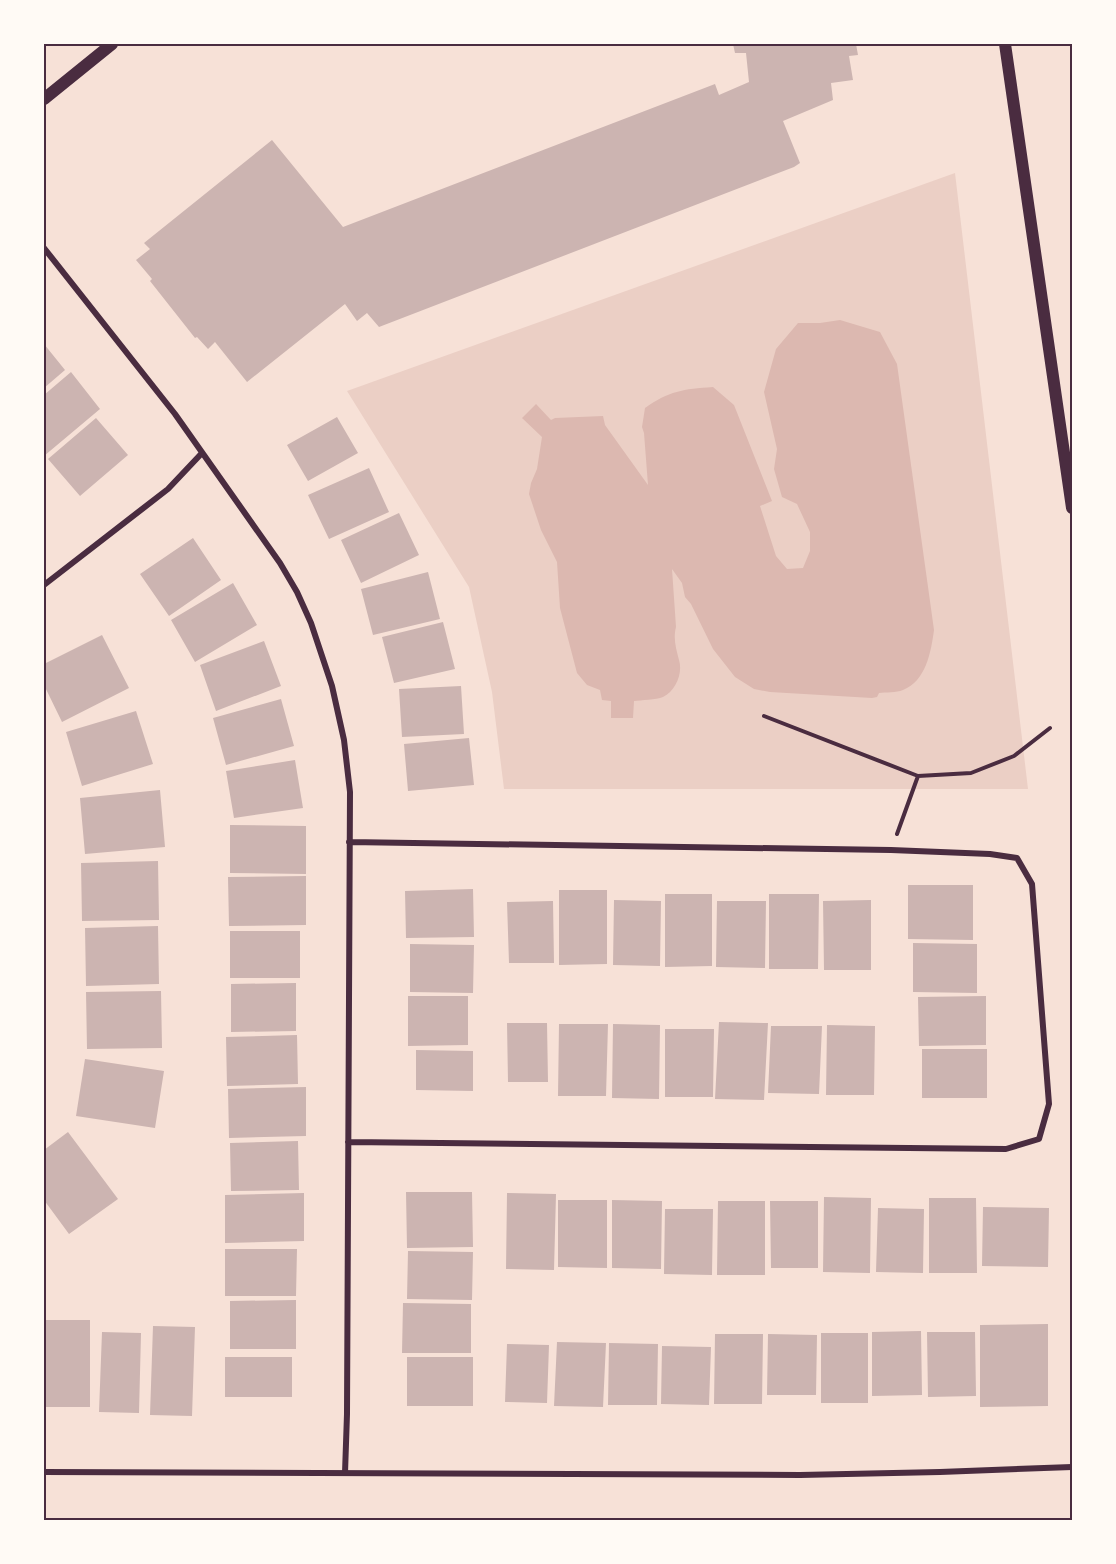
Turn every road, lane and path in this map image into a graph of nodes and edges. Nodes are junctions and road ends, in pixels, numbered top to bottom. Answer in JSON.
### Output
{"nodes":[{"id":1,"x":112,"y":44,"type":"edge"},
{"id":2,"x":1005,"y":44,"type":"edge"},
{"id":3,"x":44,"y":99,"type":"edge"},
{"id":4,"x":44,"y":248,"type":"edge"},
{"id":5,"x":202,"y":453,"type":"junction"},
{"id":6,"x":1072,"y":508,"type":"edge"},
{"id":7,"x":44,"y":585,"type":"edge"},
{"id":8,"x":764,"y":716,"type":"dead end"},
{"id":9,"x":1050,"y":728,"type":"dead end"},
{"id":10,"x":918,"y":776,"type":"junction"},
{"id":11,"x":349,"y":842,"type":"junction"},
{"id":12,"x":891,"y":850,"type":"junction"},
{"id":13,"x":348,"y":1142,"type":"junction"},
{"id":14,"x":1072,"y":1467,"type":"edge"},
{"id":15,"x":44,"y":1472,"type":"edge"},
{"id":16,"x":345,"y":1473,"type":"junction"}],
"edges":[{"from":1,"to":3,"type":"main road"},
{"from":2,"to":6,"type":"main road"},
{"from":4,"to":5,"type":"street"},
{"from":5,"to":7,"type":"street"},
{"from":5,"to":11,"type":"street"},
{"from":8,"to":10,"type":"path"},
{"from":9,"to":10,"type":"path"},
{"from":10,"to":12,"type":"path"},
{"from":11,"to":12,"type":"street"},
{"from":11,"to":13,"type":"street"},
{"from":12,"to":13,"type":"street"},
{"from":13,"to":16,"type":"street"},
{"from":14,"to":16,"type":"street"},
{"from":15,"to":16,"type":"street"}]}
